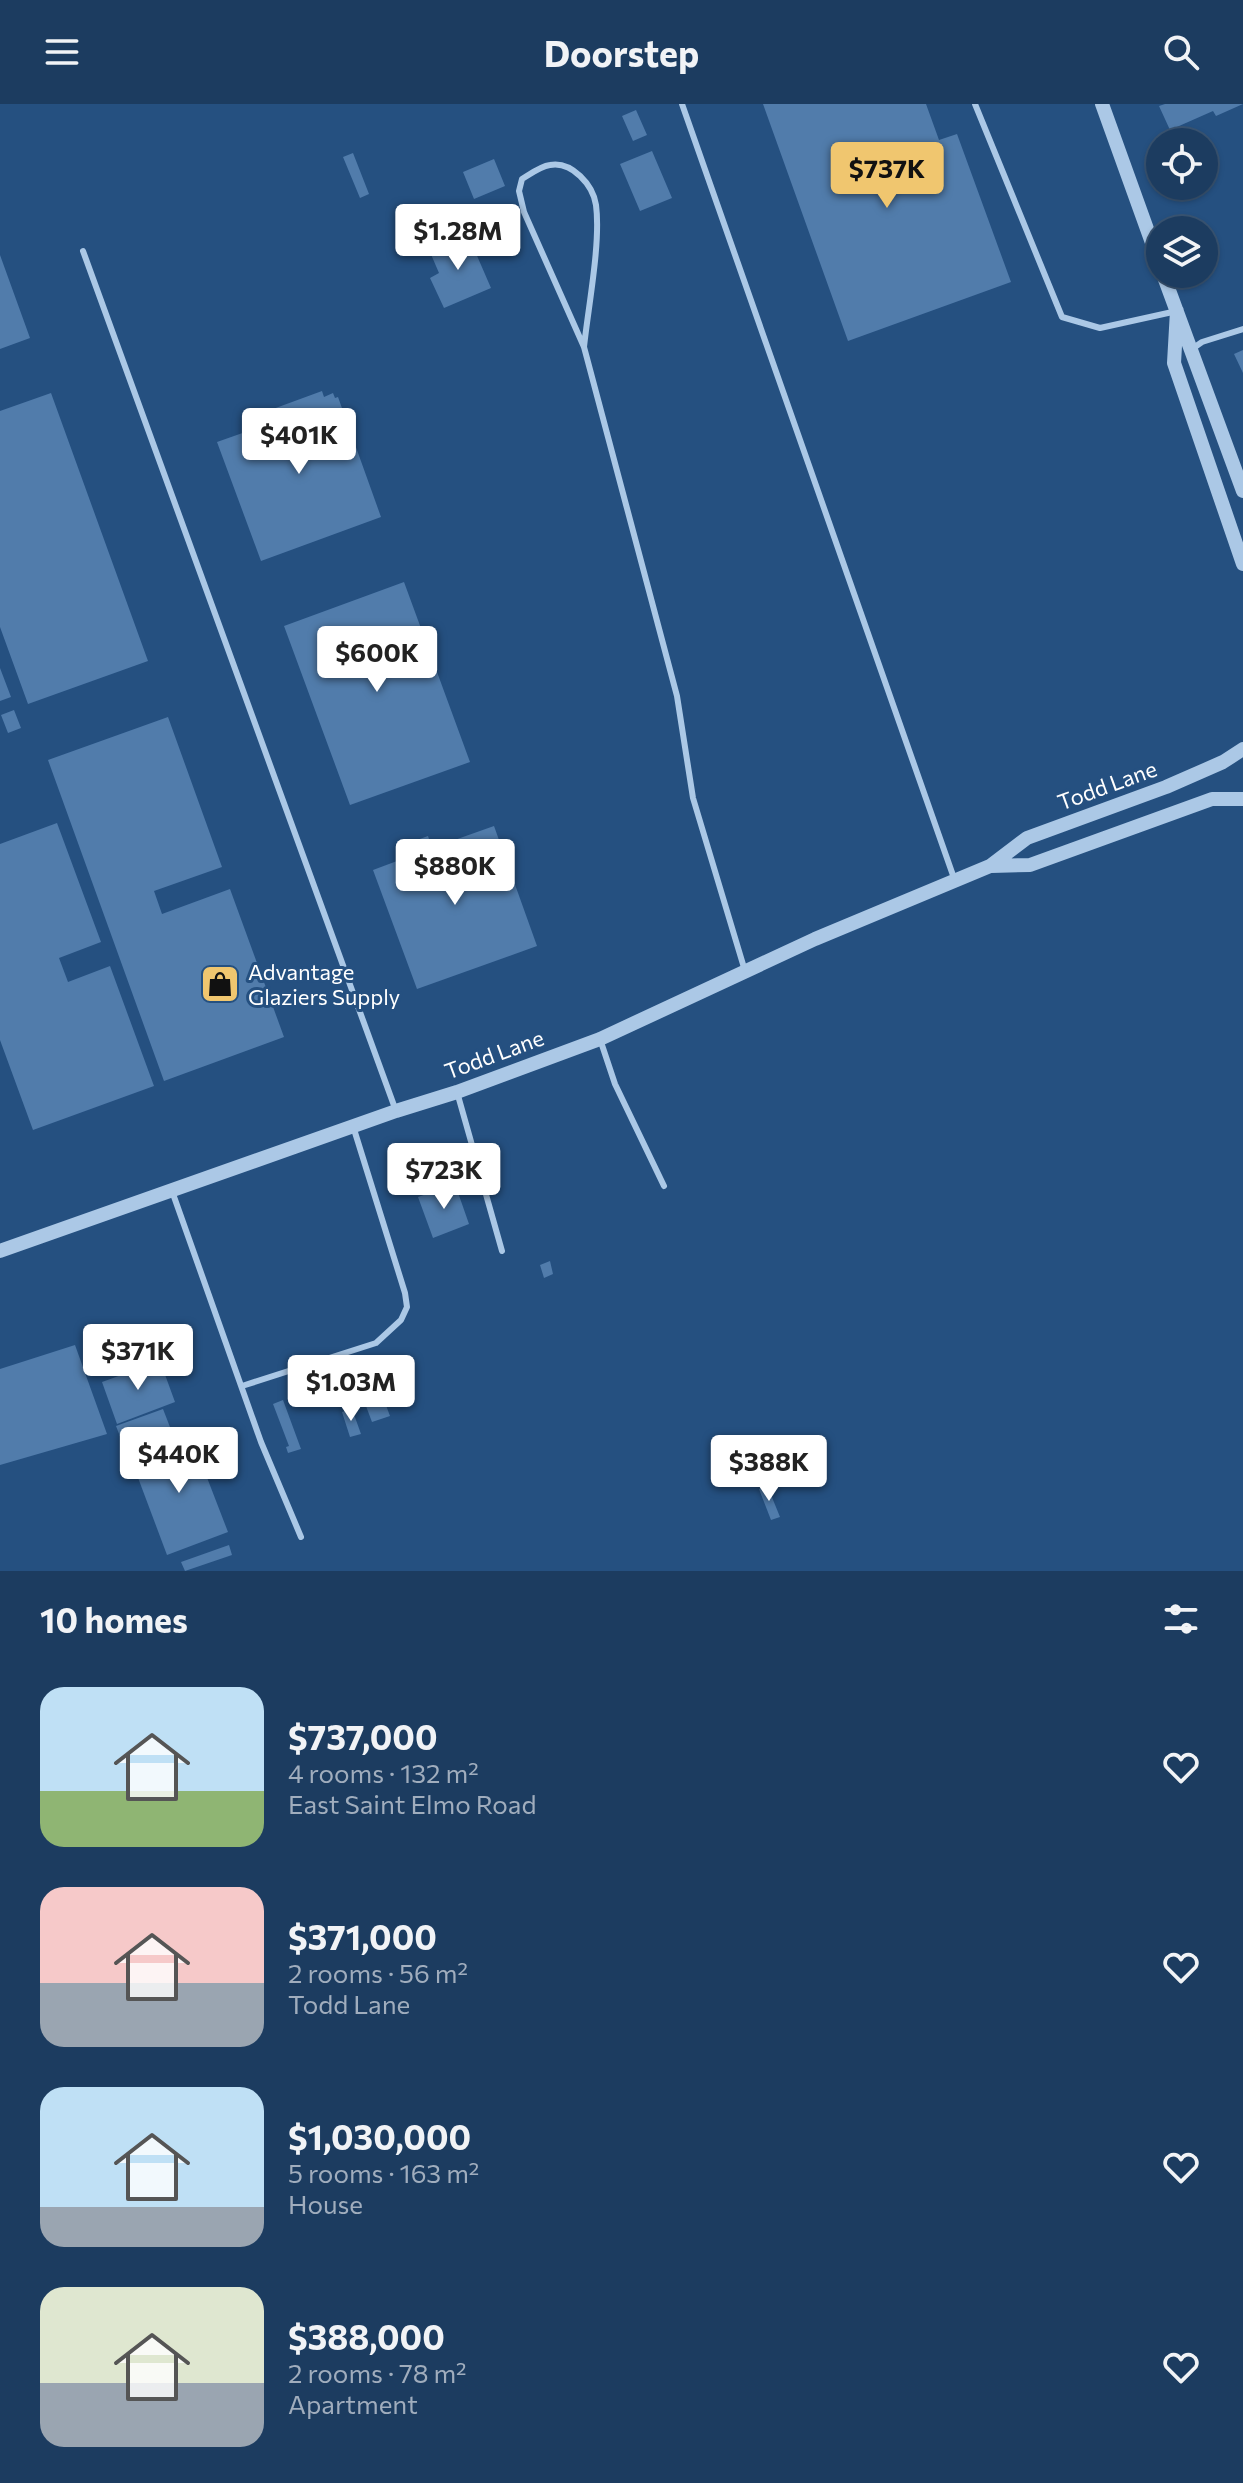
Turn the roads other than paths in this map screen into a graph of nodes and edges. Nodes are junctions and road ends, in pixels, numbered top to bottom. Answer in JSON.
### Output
{"nodes":[{"id":1,"x":682,"y":104,"type":"edge"},
{"id":2,"x":975,"y":104,"type":"edge"},
{"id":3,"x":1102,"y":104,"type":"edge"},
{"id":4,"x":1146,"y":226,"type":"edge"},
{"id":5,"x":83,"y":251,"type":"dead end"},
{"id":6,"x":1168,"y":288,"type":"edge"},
{"id":7,"x":1177,"y":311,"type":"junction"},
{"id":8,"x":1243,"y":329,"type":"edge"},
{"id":9,"x":584,"y":347,"type":"junction"},
{"id":10,"x":1192,"y":349,"type":"junction"},
{"id":11,"x":1242,"y":487,"type":"edge"},
{"id":12,"x":1243,"y":564,"type":"edge"},
{"id":13,"x":1243,"y":749,"type":"edge"},
{"id":14,"x":1243,"y":799,"type":"edge"},
{"id":15,"x":990,"y":866,"type":"junction"},
{"id":16,"x":955,"y":881,"type":"junction"},
{"id":17,"x":745,"y":971,"type":"junction"},
{"id":18,"x":600,"y":1039,"type":"junction"},
{"id":19,"x":457,"y":1092,"type":"junction"},
{"id":20,"x":396,"y":1111,"type":"junction"},
{"id":21,"x":353,"y":1126,"type":"junction"},
{"id":22,"x":664,"y":1186,"type":"dead end"},
{"id":23,"x":172,"y":1191,"type":"junction"},
{"id":24,"x":0,"y":1251,"type":"edge"},
{"id":25,"x":502,"y":1251,"type":"dead end"},
{"id":26,"x":242,"y":1386,"type":"junction"},
{"id":27,"x":301,"y":1537,"type":"dead end"}],
"edges":[{"from":1,"to":16,"type":"lane"},
{"from":2,"to":7,"type":"lane"},
{"from":3,"to":4,"type":"street"},
{"from":5,"to":20,"type":"lane"},
{"from":6,"to":7,"type":"street"},
{"from":7,"to":10,"type":"street"},
{"from":7,"to":12,"type":"street"},
{"from":8,"to":10,"type":"lane"},
{"from":9,"to":9,"type":"lane"},
{"from":9,"to":17,"type":"lane"},
{"from":10,"to":11,"type":"street"},
{"from":13,"to":15,"type":"street","name":"Todd Lane"},
{"from":14,"to":15,"type":"street","name":"Todd Lane"},
{"from":15,"to":16,"type":"street","name":"Todd Lane"},
{"from":16,"to":17,"type":"street","name":"Todd Lane"},
{"from":17,"to":18,"type":"street","name":"Todd Lane"},
{"from":18,"to":19,"type":"street","name":"Todd Lane"},
{"from":18,"to":22,"type":"lane"},
{"from":19,"to":20,"type":"street","name":"Todd Lane"},
{"from":19,"to":25,"type":"lane"},
{"from":20,"to":21,"type":"street","name":"Todd Lane"},
{"from":21,"to":23,"type":"street","name":"Todd Lane"},
{"from":21,"to":26,"type":"lane"},
{"from":23,"to":24,"type":"street","name":"Todd Lane"},
{"from":23,"to":26,"type":"lane"},
{"from":26,"to":27,"type":"lane"}]}
